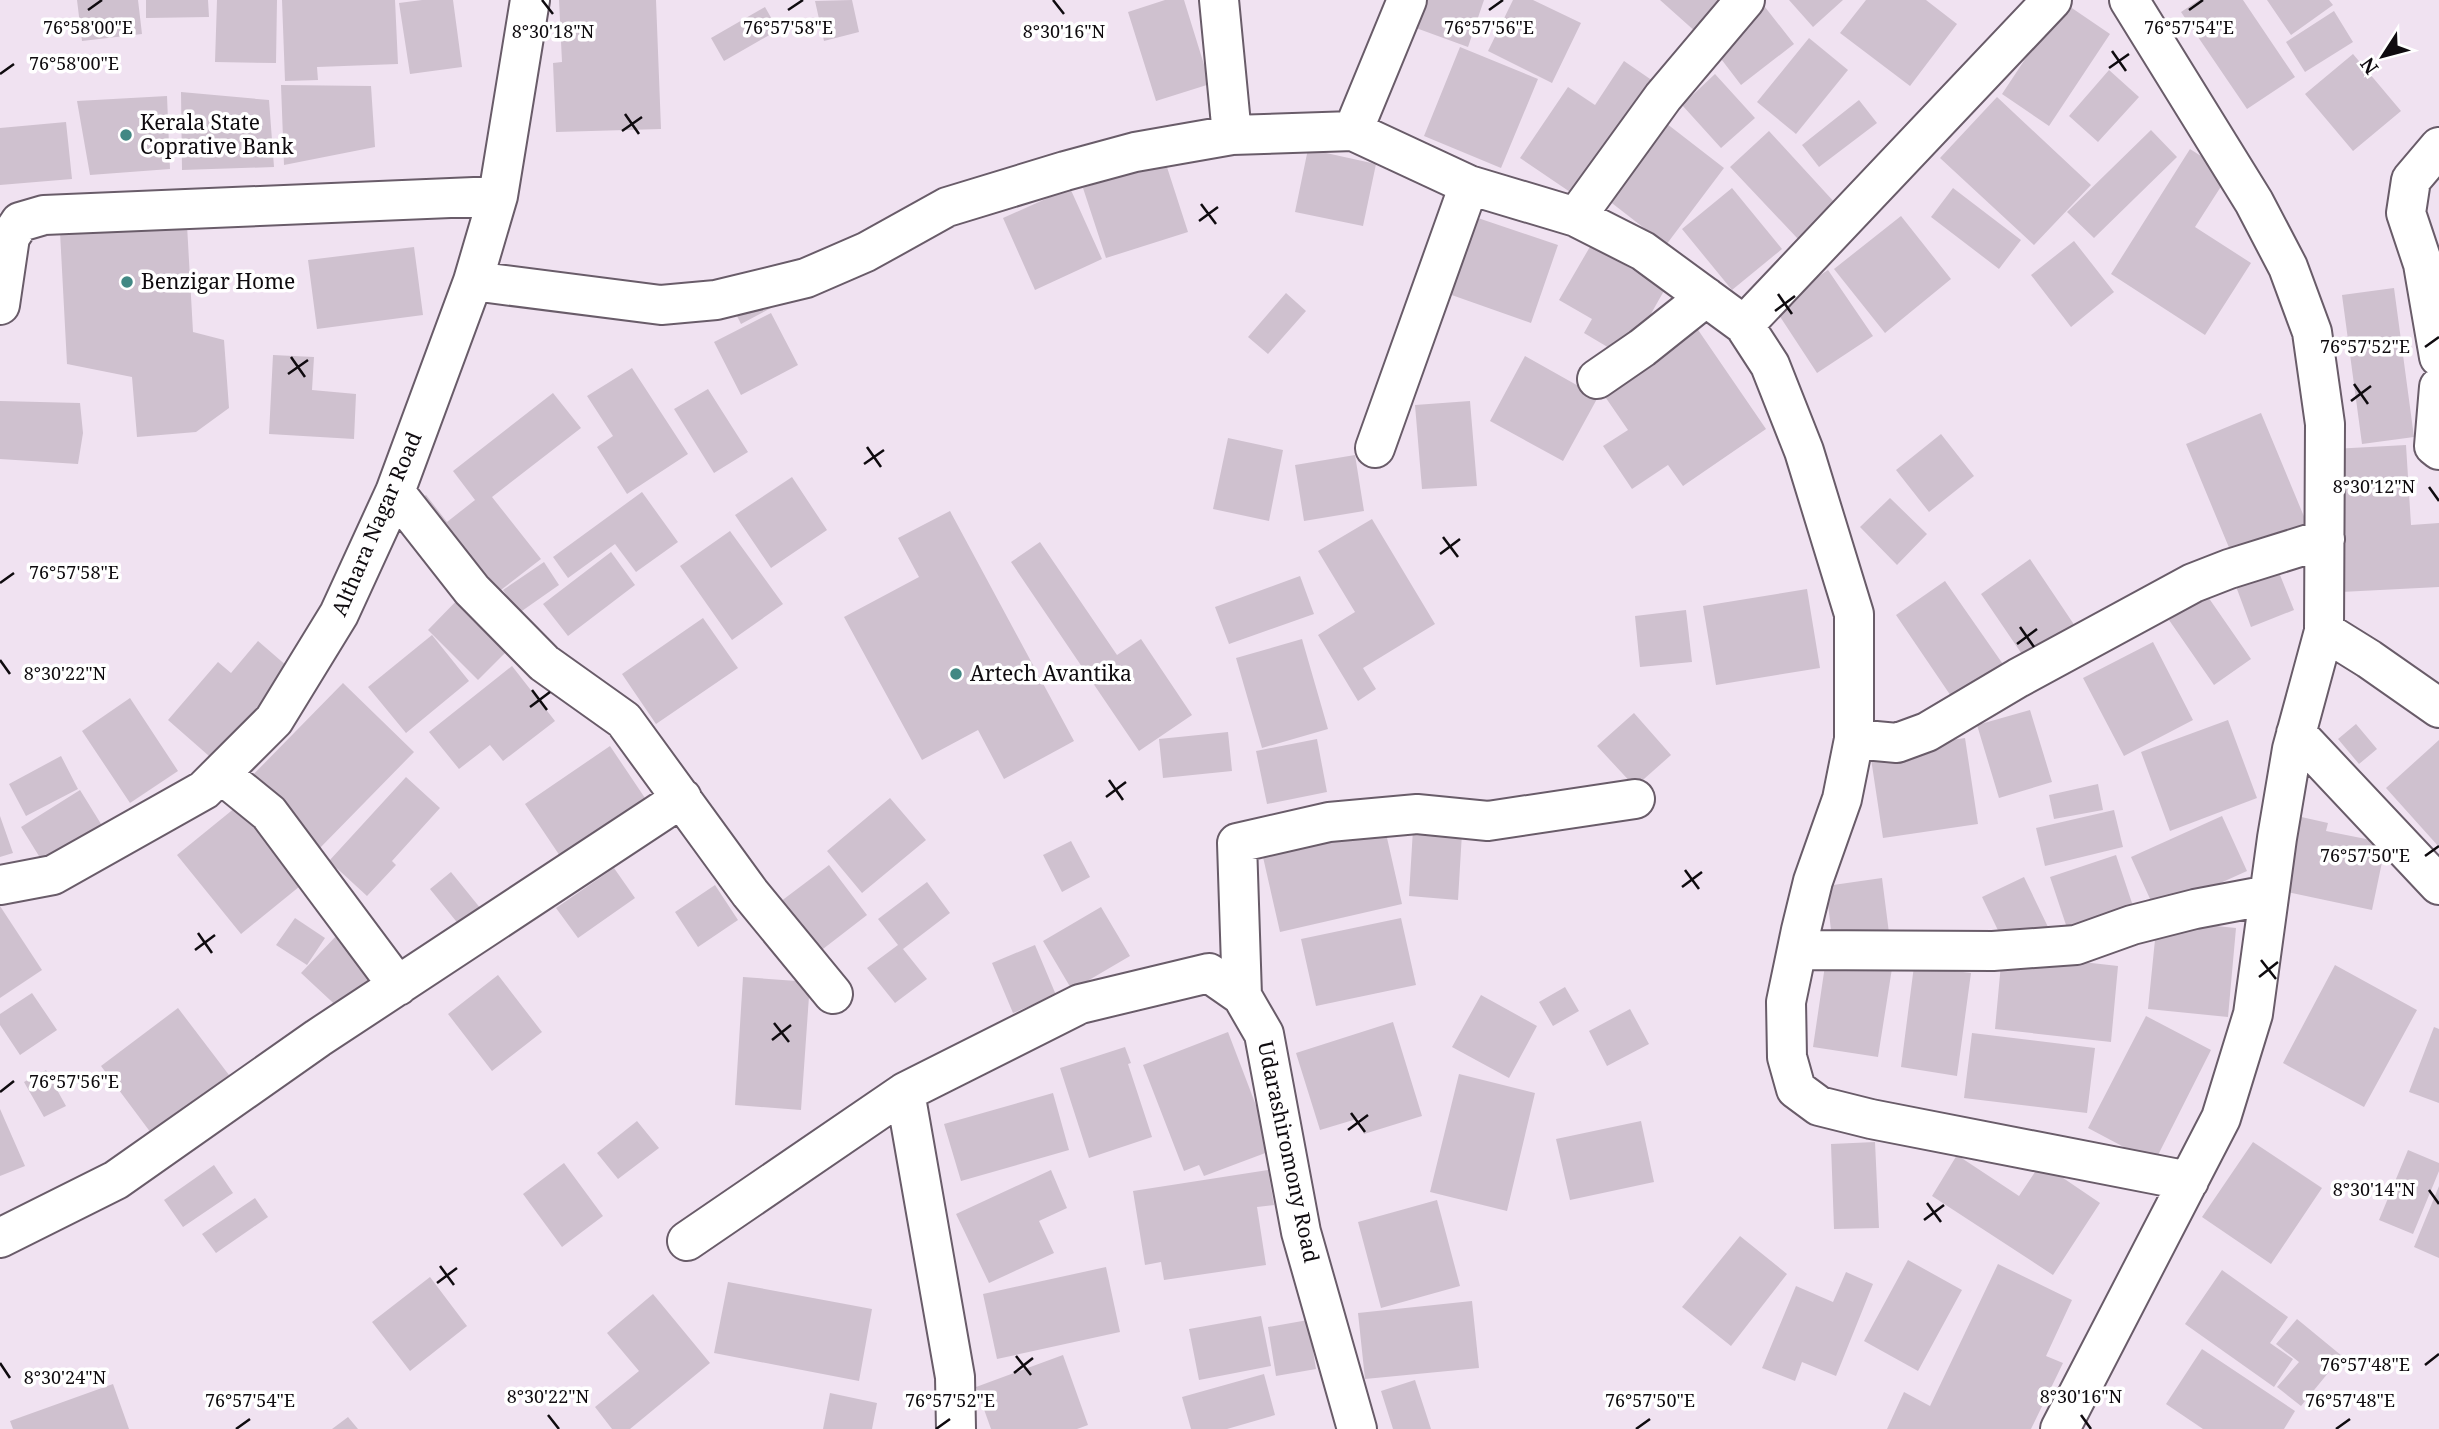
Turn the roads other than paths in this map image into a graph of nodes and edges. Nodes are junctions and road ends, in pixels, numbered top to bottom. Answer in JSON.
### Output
{"nodes":[{"id":1,"x":530,"y":0,"type":"edge"},
{"id":2,"x":1219,"y":0,"type":"edge"},
{"id":3,"x":1407,"y":0,"type":"edge"},
{"id":4,"x":1745,"y":0,"type":"edge"},
{"id":5,"x":2052,"y":0,"type":"edge"},
{"id":6,"x":2129,"y":0,"type":"edge"},
{"id":7,"x":1353,"y":131,"type":"junction"},
{"id":8,"x":1232,"y":135,"type":"junction"},
{"id":9,"x":2439,"y":147,"type":"edge"},
{"id":10,"x":1469,"y":185,"type":"junction"},
{"id":11,"x":498,"y":196,"type":"junction"},
{"id":12,"x":1576,"y":218,"type":"junction"},
{"id":13,"x":473,"y":281,"type":"junction"},
{"id":14,"x":1706,"y":297,"type":"junction"},
{"id":15,"x":0,"y":306,"type":"edge"},
{"id":16,"x":1744,"y":326,"type":"junction"},
{"id":17,"x":2439,"y":358,"type":"edge"},
{"id":18,"x":1597,"y":379,"type":"dead end"},
{"id":19,"x":2439,"y":387,"type":"edge"},
{"id":20,"x":1374,"y":448,"type":"dead end"},
{"id":21,"x":2439,"y":450,"type":"edge"},
{"id":22,"x":394,"y":492,"type":"junction"},
{"id":23,"x":2325,"y":540,"type":"junction"},
{"id":24,"x":2324,"y":631,"type":"junction"},
{"id":25,"x":2439,"y":708,"type":"edge"},
{"id":26,"x":2296,"y":733,"type":"junction"},
{"id":27,"x":1854,"y":738,"type":"junction"},
{"id":28,"x":220,"y":774,"type":"junction"},
{"id":29,"x":682,"y":798,"type":"junction"},
{"id":30,"x":1635,"y":799,"type":"dead end"},
{"id":31,"x":0,"y":885,"type":"edge"},
{"id":32,"x":2439,"y":886,"type":"edge"},
{"id":33,"x":2269,"y":895,"type":"junction"},
{"id":34,"x":1797,"y":950,"type":"junction"},
{"id":35,"x":398,"y":986,"type":"junction"},
{"id":36,"x":833,"y":994,"type":"dead end"},
{"id":37,"x":1242,"y":996,"type":"junction"},
{"id":38,"x":905,"y":1092,"type":"junction"},
{"id":39,"x":2189,"y":1181,"type":"junction"},
{"id":40,"x":0,"y":1237,"type":"edge"},
{"id":41,"x":687,"y":1241,"type":"dead end"},
{"id":42,"x":2064,"y":1428,"type":"edge"},
{"id":43,"x":956,"y":1429,"type":"edge"},
{"id":44,"x":1357,"y":1429,"type":"edge"}],
"edges":[{"from":1,"to":11,"type":"street","name":"Althara Nagar Road"},
{"from":2,"to":8,"type":"street"},
{"from":3,"to":7,"type":"street"},
{"from":4,"to":12,"type":"street"},
{"from":5,"to":16,"type":"street"},
{"from":6,"to":23,"type":"street"},
{"from":7,"to":8,"type":"street"},
{"from":7,"to":10,"type":"street"},
{"from":8,"to":13,"type":"street"},
{"from":9,"to":17,"type":"street"},
{"from":10,"to":12,"type":"street"},
{"from":10,"to":20,"type":"street"},
{"from":11,"to":13,"type":"street","name":"Althara Nagar Road"},
{"from":11,"to":15,"type":"street"},
{"from":12,"to":14,"type":"street"},
{"from":13,"to":22,"type":"street","name":"Althara Nagar Road"},
{"from":14,"to":16,"type":"street"},
{"from":14,"to":18,"type":"street"},
{"from":16,"to":27,"type":"street"},
{"from":19,"to":21,"type":"street"},
{"from":22,"to":28,"type":"street","name":"Althara Nagar Road"},
{"from":22,"to":29,"type":"street"},
{"from":23,"to":24,"type":"street"},
{"from":23,"to":27,"type":"street"},
{"from":24,"to":25,"type":"street"},
{"from":24,"to":26,"type":"street"},
{"from":26,"to":32,"type":"street"},
{"from":26,"to":33,"type":"street"},
{"from":27,"to":34,"type":"street"},
{"from":28,"to":31,"type":"street","name":"Althara Nagar Road"},
{"from":28,"to":35,"type":"street"},
{"from":29,"to":35,"type":"street"},
{"from":29,"to":36,"type":"street"},
{"from":30,"to":37,"type":"street"},
{"from":33,"to":34,"type":"street"},
{"from":33,"to":39,"type":"street"},
{"from":34,"to":39,"type":"street"},
{"from":35,"to":40,"type":"street"},
{"from":37,"to":38,"type":"street","name":"Udarashiromony Road"},
{"from":37,"to":44,"type":"street","name":"Udarashiromony Road"},
{"from":38,"to":41,"type":"street","name":"Udarashiromony Road"},
{"from":38,"to":43,"type":"street"},
{"from":39,"to":42,"type":"street"}]}
